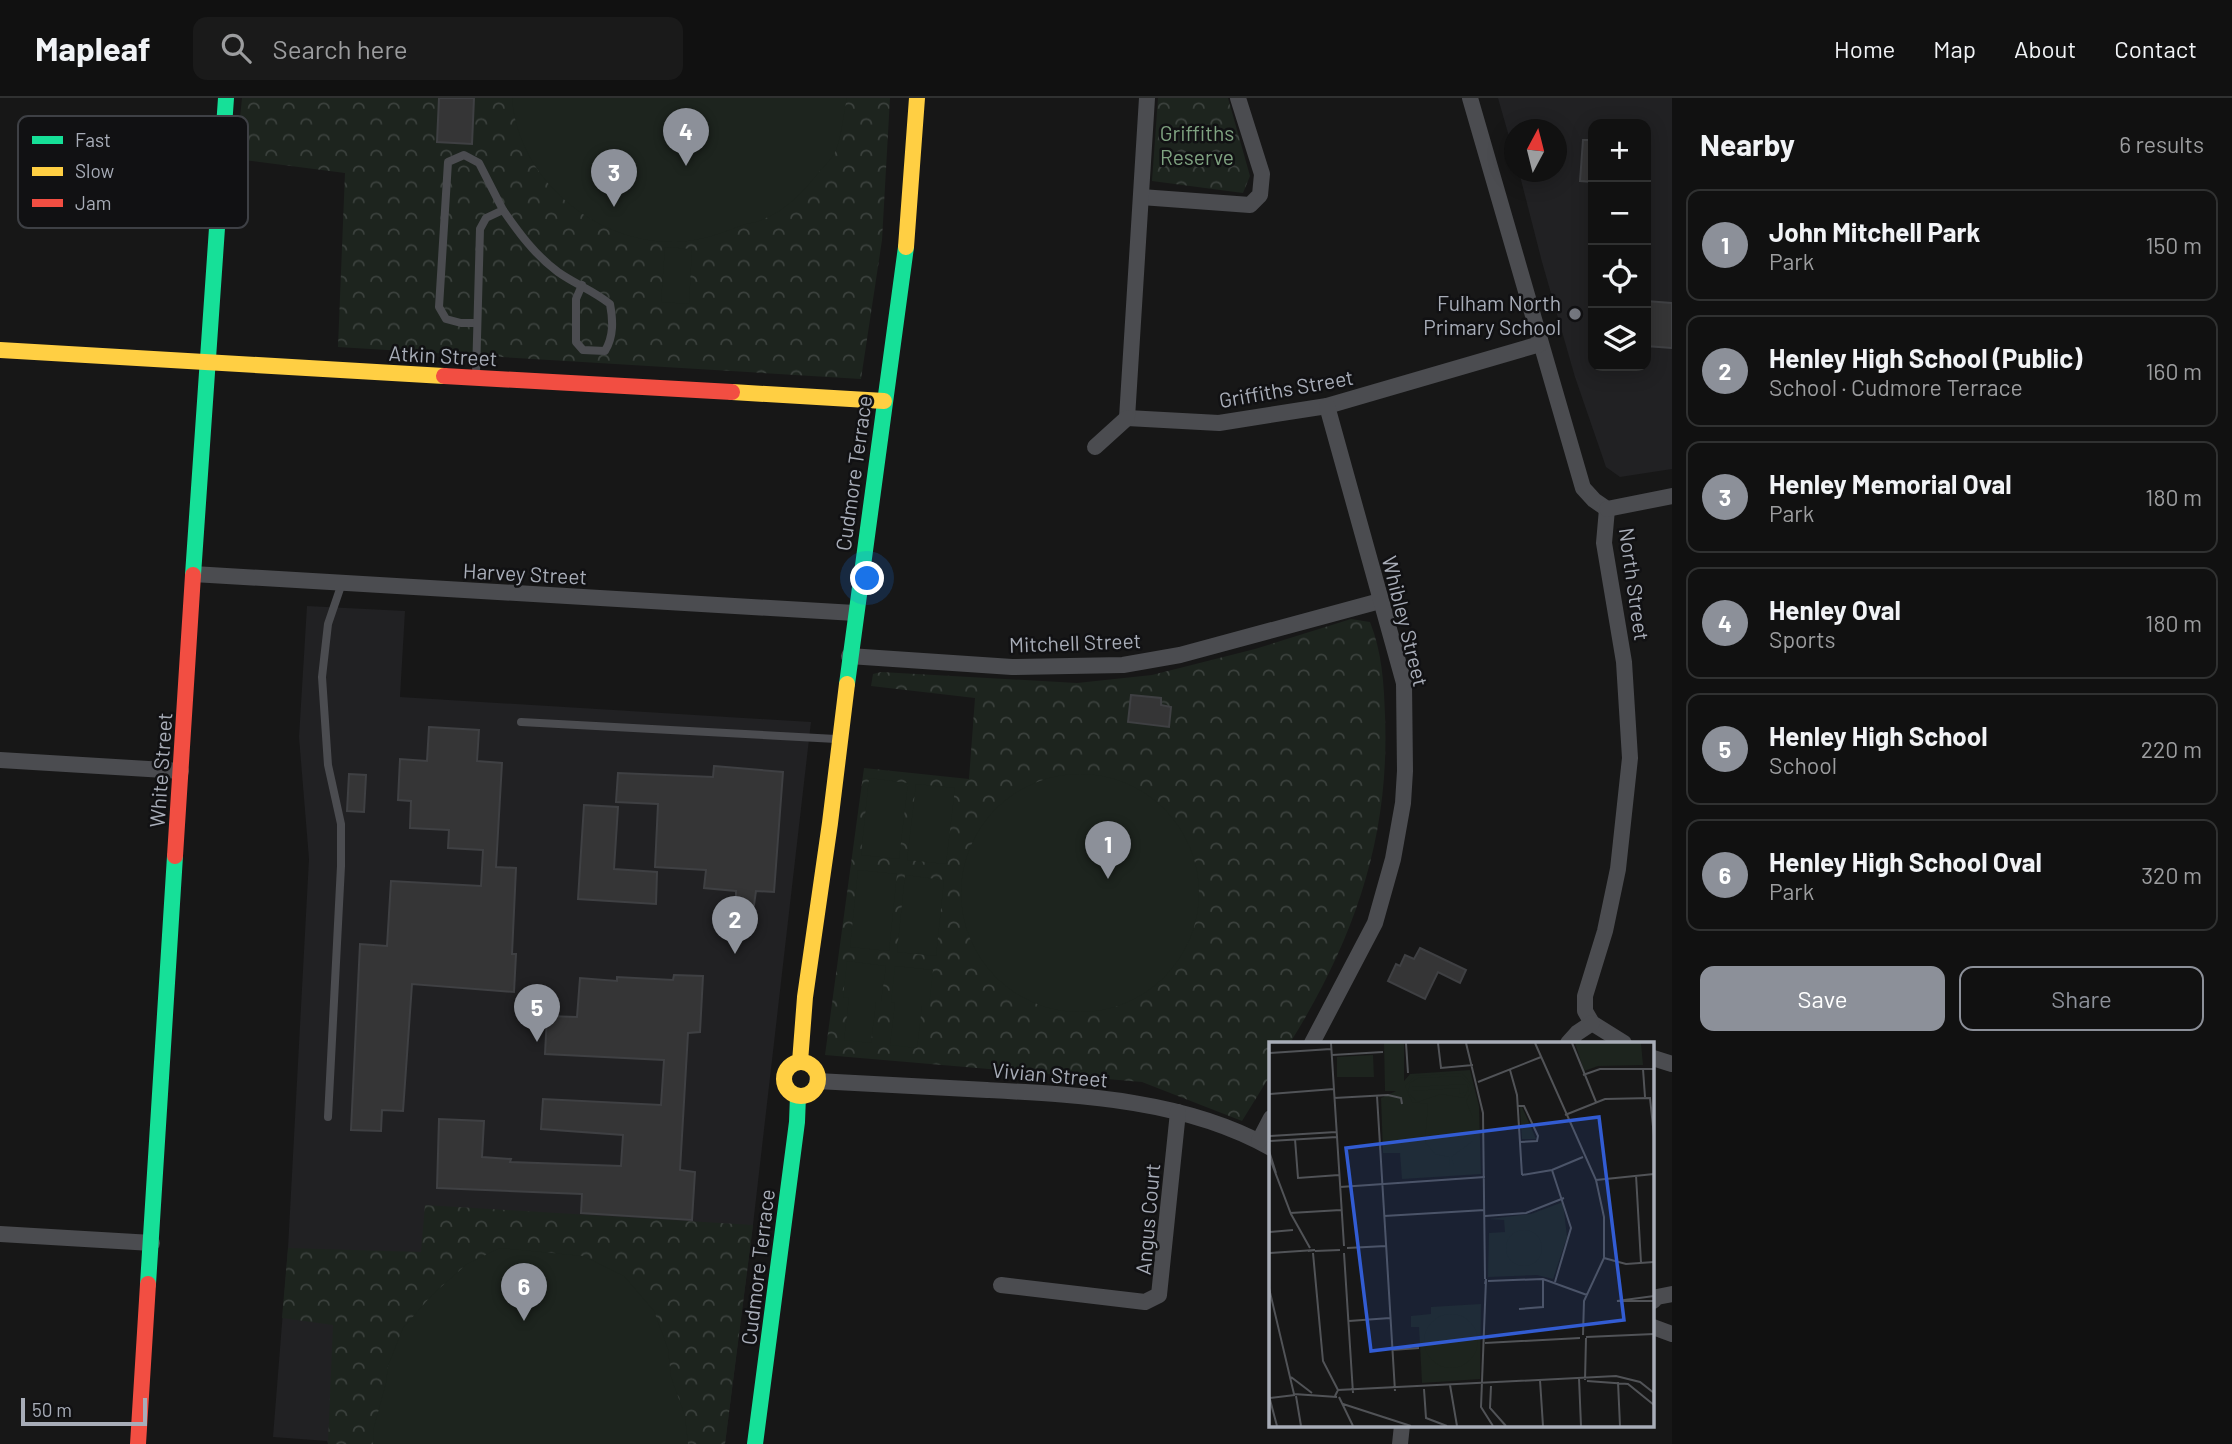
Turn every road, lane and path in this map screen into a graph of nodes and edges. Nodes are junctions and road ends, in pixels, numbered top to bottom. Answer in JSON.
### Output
{"nodes":[{"id":1,"x":226,"y":98,"type":"edge"},
{"id":2,"x":917,"y":98,"type":"edge"},
{"id":3,"x":1147,"y":98,"type":"edge"},
{"id":4,"x":1238,"y":98,"type":"edge"},
{"id":5,"x":1470,"y":98,"type":"edge"},
{"id":6,"x":225,"y":116,"type":"edge"},
{"id":7,"x":1141,"y":197,"type":"junction"},
{"id":8,"x":503,"y":211,"type":"junction"},
{"id":9,"x":216,"y":228,"type":"edge"},
{"id":10,"x":582,"y":285,"type":"junction"},
{"id":11,"x":477,"y":323,"type":"junction"},
{"id":12,"x":1540,"y":344,"type":"junction"},
{"id":13,"x":0,"y":349,"type":"edge"},
{"id":14,"x":206,"y":362,"type":"junction"},
{"id":15,"x":475,"y":378,"type":"junction"},
{"id":16,"x":884,"y":401,"type":"junction"},
{"id":17,"x":1327,"y":406,"type":"junction"},
{"id":18,"x":1127,"y":418,"type":"junction"},
{"id":19,"x":1095,"y":447,"type":"dead end"},
{"id":20,"x":1672,"y":496,"type":"edge"},
{"id":21,"x":1607,"y":509,"type":"junction"},
{"id":22,"x":193,"y":574,"type":"junction"},
{"id":23,"x":342,"y":583,"type":"junction"},
{"id":24,"x":1380,"y":601,"type":"junction"},
{"id":25,"x":855,"y":614,"type":"junction"},
{"id":26,"x":849,"y":656,"type":"junction"},
{"id":27,"x":521,"y":722,"type":"dead end"},
{"id":28,"x":839,"y":739,"type":"junction"},
{"id":29,"x":0,"y":760,"type":"edge"},
{"id":30,"x":181,"y":771,"type":"junction"},
{"id":31,"x":1592,"y":1023,"type":"junction"},
{"id":32,"x":1313,"y":1042,"type":"edge"},
{"id":33,"x":1569,"y":1042,"type":"edge"},
{"id":34,"x":1622,"y":1042,"type":"edge"},
{"id":35,"x":1654,"y":1058,"type":"edge"},
{"id":36,"x":800,"y":1062,"type":"junction"},
{"id":37,"x":1672,"y":1064,"type":"edge"},
{"id":38,"x":817,"y":1081,"type":"junction"},
{"id":39,"x":798,"y":1096,"type":"junction"},
{"id":40,"x":1178,"y":1112,"type":"junction"},
{"id":41,"x":328,"y":1117,"type":"dead end"},
{"id":42,"x":1269,"y":1127,"type":"edge"},
{"id":43,"x":1265,"y":1145,"type":"edge"},
{"id":44,"x":0,"y":1234,"type":"edge"},
{"id":45,"x":152,"y":1243,"type":"junction"},
{"id":46,"x":1001,"y":1285,"type":"dead end"},
{"id":47,"x":1672,"y":1294,"type":"edge"},
{"id":48,"x":1654,"y":1300,"type":"edge"},
{"id":49,"x":1654,"y":1327,"type":"edge"},
{"id":50,"x":1672,"y":1334,"type":"edge"},
{"id":51,"x":1402,"y":1426,"type":"edge"},
{"id":52,"x":138,"y":1444,"type":"edge"},
{"id":53,"x":755,"y":1444,"type":"edge"},
{"id":54,"x":1400,"y":1444,"type":"edge"}],
"edges":[{"from":1,"to":6,"type":"street","name":"White Street"},
{"from":2,"to":16,"type":"street","name":"Cudmore Terrace"},
{"from":3,"to":7,"type":"street"},
{"from":4,"to":7,"type":"street"},
{"from":5,"to":12,"type":"street","name":"North Street"},
{"from":7,"to":18,"type":"street"},
{"from":8,"to":10,"type":"lane"},
{"from":8,"to":11,"type":"lane"},
{"from":8,"to":11,"type":"lane"},
{"from":9,"to":14,"type":"street","name":"White Street"},
{"from":10,"to":10,"type":"lane"},
{"from":11,"to":15,"type":"lane"},
{"from":12,"to":17,"type":"street","name":"Griffiths Street"},
{"from":12,"to":21,"type":"street","name":"North Street"},
{"from":13,"to":14,"type":"street","name":"Atkin Street"},
{"from":14,"to":15,"type":"street","name":"Atkin Street"},
{"from":14,"to":22,"type":"street","name":"White Street"},
{"from":15,"to":16,"type":"street","name":"Atkin Street"},
{"from":16,"to":25,"type":"street","name":"Cudmore Terrace"},
{"from":17,"to":18,"type":"street","name":"Griffiths Street"},
{"from":17,"to":24,"type":"street","name":"Whibley Street"},
{"from":18,"to":19,"type":"street"},
{"from":20,"to":21,"type":"street"},
{"from":21,"to":31,"type":"street","name":"North Street"},
{"from":22,"to":23,"type":"street","name":"Harvey Street"},
{"from":22,"to":30,"type":"street","name":"White Street"},
{"from":23,"to":25,"type":"street","name":"Harvey Street"},
{"from":23,"to":41,"type":"lane"},
{"from":24,"to":26,"type":"street","name":"Mitchell Street"},
{"from":24,"to":32,"type":"street","name":"Whibley Street"},
{"from":25,"to":26,"type":"street","name":"Cudmore Terrace"},
{"from":26,"to":28,"type":"street","name":"Cudmore Terrace"},
{"from":27,"to":28,"type":"lane"},
{"from":28,"to":36,"type":"street","name":"Cudmore Terrace"},
{"from":29,"to":30,"type":"street"},
{"from":30,"to":45,"type":"street","name":"White Street"},
{"from":31,"to":33,"type":"street"},
{"from":31,"to":34,"type":"street"},
{"from":35,"to":37,"type":"street"},
{"from":36,"to":38,"type":"street"},
{"from":36,"to":39,"type":"street"},
{"from":38,"to":39,"type":"street"},
{"from":38,"to":40,"type":"street","name":"Vivian Street"},
{"from":39,"to":53,"type":"street","name":"Cudmore Terrace"},
{"from":40,"to":43,"type":"street","name":"Vivian Street"},
{"from":40,"to":46,"type":"street","name":"Angus Court"},
{"from":42,"to":43,"type":"street"},
{"from":44,"to":45,"type":"street"},
{"from":45,"to":52,"type":"street","name":"White Street"},
{"from":47,"to":48,"type":"street"},
{"from":49,"to":50,"type":"street"},
{"from":51,"to":54,"type":"street"}]}
